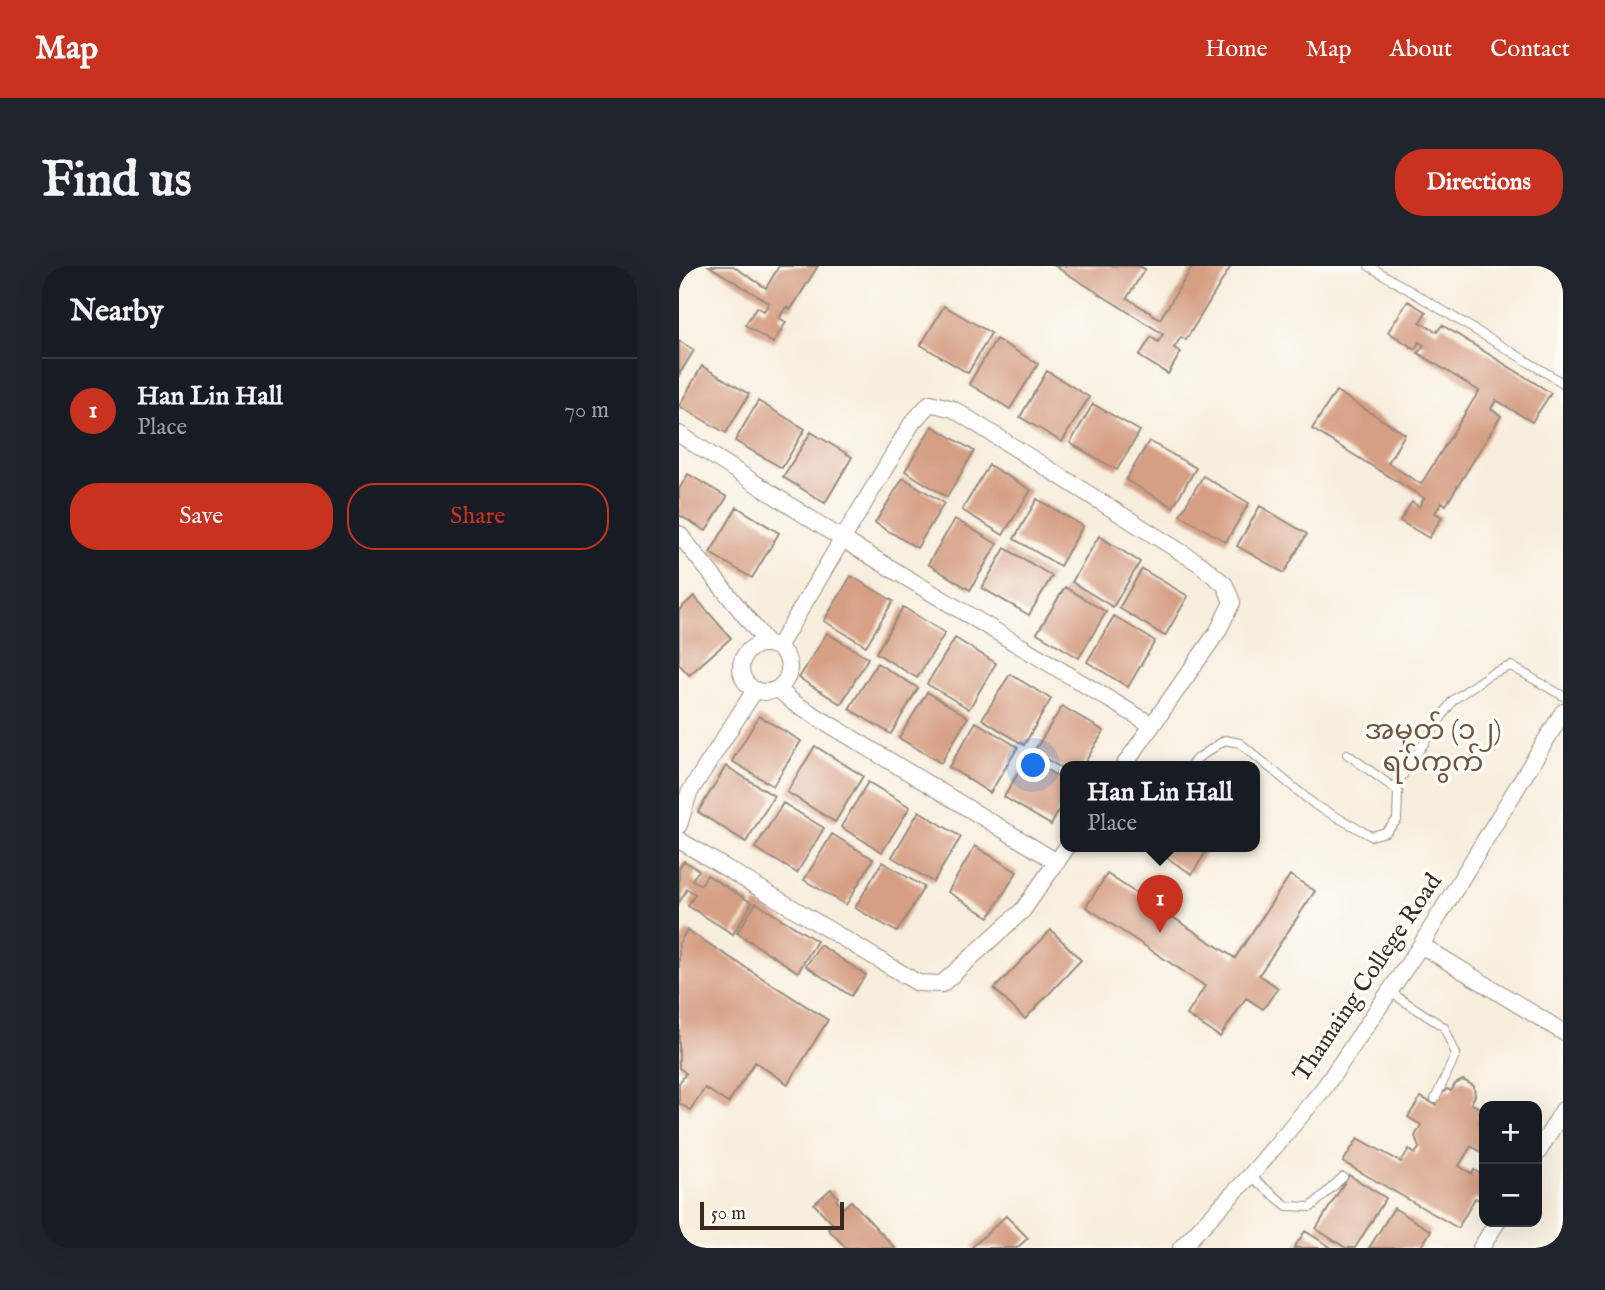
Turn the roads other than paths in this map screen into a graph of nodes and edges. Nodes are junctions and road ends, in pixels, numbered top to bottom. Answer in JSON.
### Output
{"nodes":[{"id":1,"x":1369,"y":266,"type":"edge"},
{"id":2,"x":1563,"y":383,"type":"edge"},
{"id":3,"x":680,"y":436,"type":"edge"},
{"id":4,"x":679,"y":534,"type":"edge"},
{"id":5,"x":842,"y":539,"type":"junction"},
{"id":6,"x":772,"y":645,"type":"junction"},
{"id":7,"x":778,"y":689,"type":"junction"},
{"id":8,"x":755,"y":690,"type":"junction"},
{"id":9,"x":1563,"y":696,"type":"edge"},
{"id":10,"x":1563,"y":712,"type":"edge"},
{"id":11,"x":1152,"y":725,"type":"junction"},
{"id":12,"x":1347,"y":754,"type":"dead end"},
{"id":13,"x":1127,"y":761,"type":"edge"},
{"id":14,"x":1194,"y":761,"type":"edge"},
{"id":15,"x":1394,"y":788,"type":"junction"},
{"id":16,"x":684,"y":797,"type":"edge"},
{"id":17,"x":679,"y":825,"type":"edge"},
{"id":18,"x":679,"y":840,"type":"edge"},
{"id":19,"x":1064,"y":852,"type":"edge"},
{"id":20,"x":1057,"y":862,"type":"junction"},
{"id":21,"x":1421,"y":945,"type":"junction"},
{"id":22,"x":1390,"y":992,"type":"junction"},
{"id":23,"x":1563,"y":1032,"type":"edge"},
{"id":24,"x":1435,"y":1098,"type":"dead end"},
{"id":25,"x":1563,"y":1110,"type":"edge"},
{"id":26,"x":1542,"y":1146,"type":"edge"},
{"id":27,"x":1250,"y":1176,"type":"junction"},
{"id":28,"x":1343,"y":1177,"type":"dead end"},
{"id":29,"x":1494,"y":1227,"type":"edge"},
{"id":30,"x":1181,"y":1248,"type":"edge"},
{"id":31,"x":1481,"y":1248,"type":"edge"}],
"edges":[{"from":1,"to":2,"type":"lane"},
{"from":3,"to":5,"type":"street"},
{"from":4,"to":6,"type":"street"},
{"from":5,"to":6,"type":"street"},
{"from":5,"to":11,"type":"street"},
{"from":5,"to":11,"type":"street"},
{"from":6,"to":7,"type":"street"},
{"from":6,"to":8,"type":"street"},
{"from":7,"to":8,"type":"street"},
{"from":7,"to":20,"type":"street"},
{"from":8,"to":16,"type":"street"},
{"from":9,"to":15,"type":"lane"},
{"from":10,"to":21,"type":"street","name":"Thamaing College Road"},
{"from":11,"to":13,"type":"street"},
{"from":12,"to":15,"type":"lane"},
{"from":14,"to":15,"type":"lane"},
{"from":16,"to":17,"type":"street"},
{"from":18,"to":20,"type":"street"},
{"from":19,"to":20,"type":"street"},
{"from":21,"to":22,"type":"street","name":"Thamaing College Road"},
{"from":21,"to":23,"type":"street"},
{"from":22,"to":24,"type":"lane"},
{"from":22,"to":27,"type":"street","name":"Thamaing College Road"},
{"from":25,"to":26,"type":"street"},
{"from":27,"to":28,"type":"lane"},
{"from":27,"to":30,"type":"street","name":"Thamaing College Road"},
{"from":29,"to":31,"type":"street"}]}
